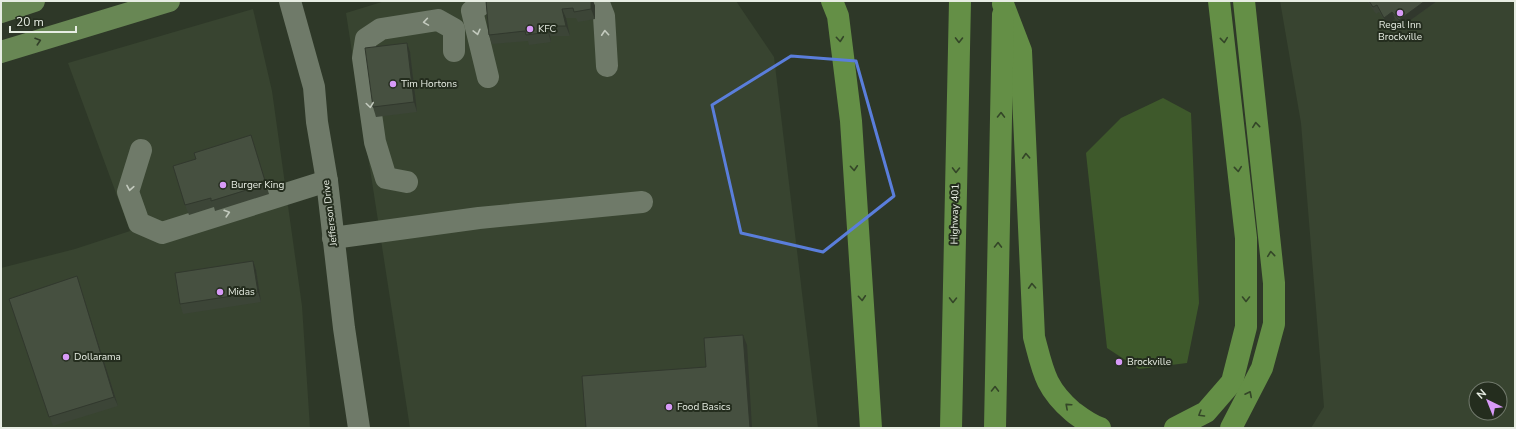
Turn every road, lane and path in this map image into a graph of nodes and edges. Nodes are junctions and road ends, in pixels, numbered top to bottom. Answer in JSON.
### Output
{"nodes":[{"id":1,"x":34,"y":1,"type":"edge"},
{"id":2,"x":169,"y":1,"type":"edge"},
{"id":3,"x":290,"y":1,"type":"edge"},
{"id":4,"x":486,"y":1,"type":"edge"},
{"id":5,"x":598,"y":1,"type":"edge"},
{"id":6,"x":832,"y":1,"type":"edge"},
{"id":7,"x":960,"y":1,"type":"edge"},
{"id":8,"x":1219,"y":1,"type":"edge"},
{"id":9,"x":1244,"y":1,"type":"edge"},
{"id":10,"x":1003,"y":2,"type":"edge"},
{"id":11,"x":1,"y":12,"type":"edge"},
{"id":12,"x":454,"y":51,"type":"dead end"},
{"id":13,"x":1,"y":52,"type":"edge"},
{"id":14,"x":607,"y":66,"type":"dead end"},
{"id":15,"x":488,"y":77,"type":"dead end"},
{"id":16,"x":141,"y":150,"type":"dead end"},
{"id":17,"x":327,"y":181,"type":"junction"},
{"id":18,"x":407,"y":182,"type":"dead end"},
{"id":19,"x":642,"y":202,"type":"dead end"},
{"id":20,"x":333,"y":238,"type":"junction"},
{"id":21,"x":359,"y":428,"type":"edge"},
{"id":22,"x":871,"y":428,"type":"edge"},
{"id":23,"x":951,"y":428,"type":"edge"},
{"id":24,"x":995,"y":428,"type":"edge"},
{"id":25,"x":1100,"y":428,"type":"edge"},
{"id":26,"x":1175,"y":428,"type":"edge"},
{"id":27,"x":1231,"y":428,"type":"edge"}],
"edges":[{"from":1,"to":11,"type":"main road"},
{"from":13,"to":2,"type":"main road","one_way":true},
{"from":3,"to":17,"type":"street","name":"Jefferson Drive"},
{"from":4,"to":15,"type":"street","one_way":true},
{"from":14,"to":5,"type":"street","one_way":true},
{"from":6,"to":22,"type":"highway","one_way":true},
{"from":7,"to":23,"type":"highway","name":"Highway 401","one_way":true},
{"from":8,"to":26,"type":"highway","one_way":true},
{"from":27,"to":9,"type":"highway","one_way":true},
{"from":24,"to":10,"type":"highway","one_way":true},
{"from":25,"to":10,"type":"highway","one_way":true},
{"from":12,"to":18,"type":"street","one_way":true},
{"from":16,"to":17,"type":"street","one_way":true},
{"from":17,"to":20,"type":"street","name":"Jefferson Drive"},
{"from":19,"to":20,"type":"street"},
{"from":20,"to":21,"type":"street","name":"Jefferson Drive"}]}
